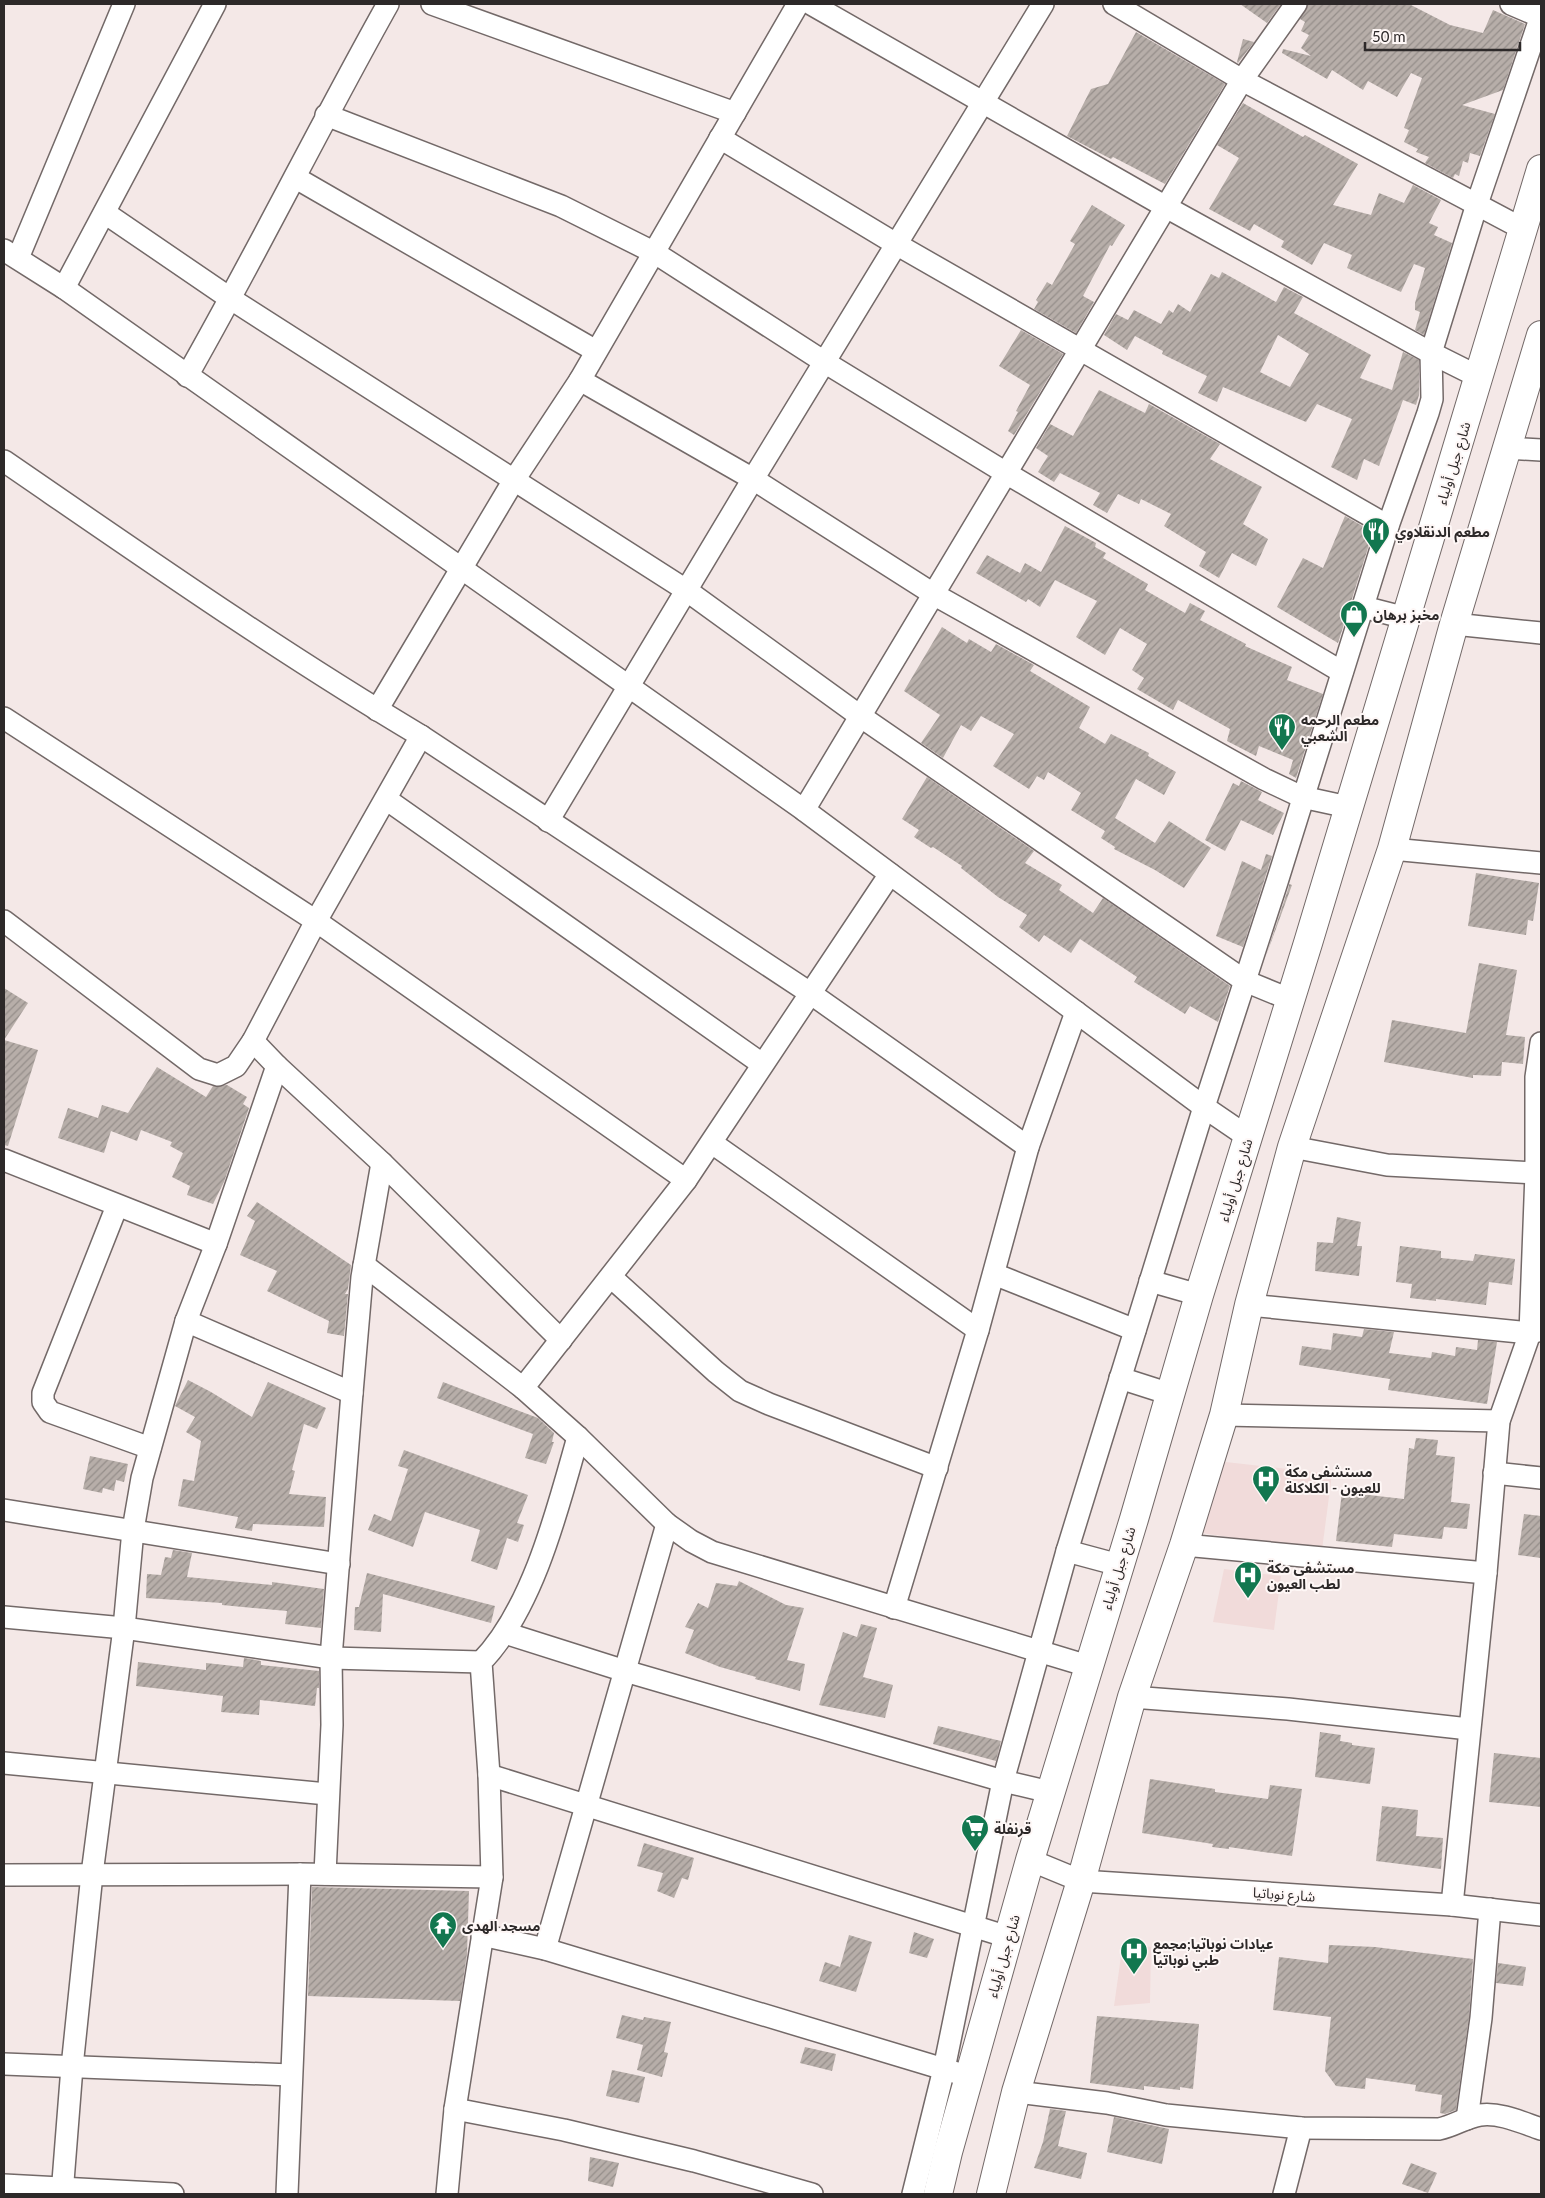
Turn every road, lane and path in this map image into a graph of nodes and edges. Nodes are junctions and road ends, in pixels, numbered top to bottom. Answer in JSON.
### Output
{"nodes":[{"id":1,"x":124,"y":4,"type":"edge"},
{"id":2,"x":215,"y":4,"type":"edge"},
{"id":3,"x":388,"y":4,"type":"edge"},
{"id":4,"x":432,"y":4,"type":"edge"},
{"id":5,"x":798,"y":4,"type":"edge"},
{"id":6,"x":811,"y":4,"type":"edge"},
{"id":7,"x":1043,"y":4,"type":"edge"},
{"id":8,"x":1114,"y":4,"type":"edge"},
{"id":9,"x":1296,"y":4,"type":"edge"},
{"id":10,"x":1510,"y":4,"type":"edge"},
{"id":11,"x":1541,"y":17,"type":"edge"},
{"id":12,"x":1242,"y":80,"type":"junction"},
{"id":13,"x":984,"y":102,"type":"junction"},
{"id":14,"x":735,"y":113,"type":"junction"},
{"id":15,"x":326,"y":115,"type":"junction"},
{"id":16,"x":720,"y":138,"type":"junction"},
{"id":17,"x":1541,"y":169,"type":"edge"},
{"id":18,"x":296,"y":178,"type":"junction"},
{"id":19,"x":1477,"y":204,"type":"junction"},
{"id":20,"x":1166,"y":207,"type":"junction"},
{"id":21,"x":105,"y":213,"type":"junction"},
{"id":22,"x":1523,"y":229,"type":"junction"},
{"id":23,"x":896,"y":244,"type":"junction"},
{"id":24,"x":655,"y":253,"type":"junction"},
{"id":25,"x":11,"y":254,"type":"edge"},
{"id":26,"x":64,"y":288,"type":"junction"},
{"id":27,"x":231,"y":299,"type":"junction"},
{"id":28,"x":1541,"y":335,"type":"edge"},
{"id":29,"x":1082,"y":349,"type":"junction"},
{"id":30,"x":596,"y":351,"type":"junction"},
{"id":31,"x":1431,"y":353,"type":"junction"},
{"id":32,"x":826,"y":363,"type":"junction"},
{"id":33,"x":187,"y":376,"type":"junction"},
{"id":34,"x":1479,"y":377,"type":"junction"},
{"id":35,"x":580,"y":380,"type":"junction"},
{"id":36,"x":1506,"y":448,"type":"junction"},
{"id":37,"x":1541,"y":450,"type":"edge"},
{"id":38,"x":4,"y":461,"type":"edge"},
{"id":39,"x":1006,"y":473,"type":"junction"},
{"id":40,"x":753,"y":479,"type":"junction"},
{"id":41,"x":514,"y":480,"type":"junction"},
{"id":42,"x":1388,"y":526,"type":"junction"},
{"id":43,"x":461,"y":569,"type":"junction"},
{"id":44,"x":686,"y":590,"type":"junction"},
{"id":45,"x":935,"y":595,"type":"junction"},
{"id":46,"x":1363,"y":606,"type":"junction"},
{"id":47,"x":1406,"y":618,"type":"junction"},
{"id":48,"x":1454,"y":624,"type":"junction"},
{"id":49,"x":1541,"y":633,"type":"edge"},
{"id":50,"x":1342,"y":672,"type":"junction"},
{"id":51,"x":630,"y":685,"type":"junction"},
{"id":52,"x":377,"y":710,"type":"junction"},
{"id":53,"x":860,"y":716,"type":"junction"},
{"id":54,"x":4,"y":718,"type":"edge"},
{"id":55,"x":421,"y":736,"type":"junction"},
{"id":56,"x":1302,"y":797,"type":"junction"},
{"id":57,"x":386,"y":799,"type":"junction"},
{"id":58,"x":1348,"y":807,"type":"junction"},
{"id":59,"x":804,"y":810,"type":"junction"},
{"id":60,"x":548,"y":821,"type":"junction"},
{"id":61,"x":1392,"y":849,"type":"junction"},
{"id":62,"x":1541,"y":863,"type":"edge"},
{"id":63,"x":890,"y":874,"type":"junction"},
{"id":64,"x":4,"y":921,"type":"edge"},
{"id":65,"x":316,"y":921,"type":"junction"},
{"id":66,"x":1245,"y":981,"type":"junction"},
{"id":67,"x":810,"y":993,"type":"junction"},
{"id":68,"x":1289,"y":1000,"type":"junction"},
{"id":69,"x":1076,"y":1012,"type":"junction"},
{"id":70,"x":253,"y":1041,"type":"junction"},
{"id":71,"x":1541,"y":1043,"type":"edge"},
{"id":72,"x":762,"y":1064,"type":"junction"},
{"id":73,"x":278,"y":1066,"type":"junction"},
{"id":74,"x":1539,"y":1077,"type":"edge"},
{"id":75,"x":1204,"y":1107,"type":"junction"},
{"id":76,"x":1248,"y":1137,"type":"junction"},
{"id":77,"x":712,"y":1143,"type":"junction"},
{"id":78,"x":1028,"y":1147,"type":"junction"},
{"id":79,"x":1292,"y":1147,"type":"junction"},
{"id":80,"x":4,"y":1160,"type":"edge"},
{"id":81,"x":382,"y":1163,"type":"junction"},
{"id":82,"x":1536,"y":1173,"type":"junction"},
{"id":83,"x":686,"y":1180,"type":"junction"},
{"id":84,"x":118,"y":1206,"type":"junction"},
{"id":85,"x":216,"y":1244,"type":"junction"},
{"id":86,"x":364,"y":1264,"type":"junction"},
{"id":87,"x":994,"y":1274,"type":"junction"},
{"id":88,"x":611,"y":1277,"type":"junction"},
{"id":89,"x":1150,"y":1281,"type":"junction"},
{"id":90,"x":1199,"y":1295,"type":"junction"},
{"id":91,"x":1249,"y":1306,"type":"junction"},
{"id":92,"x":186,"y":1321,"type":"junction"},
{"id":93,"x":978,"y":1330,"type":"junction"},
{"id":94,"x":1134,"y":1330,"type":"junction"},
{"id":95,"x":1536,"y":1332,"type":"edge"},
{"id":96,"x":561,"y":1340,"type":"junction"},
{"id":97,"x":1120,"y":1378,"type":"junction"},
{"id":98,"x":523,"y":1388,"type":"junction"},
{"id":99,"x":352,"y":1393,"type":"junction"},
{"id":100,"x":1170,"y":1394,"type":"junction"},
{"id":101,"x":1224,"y":1415,"type":"junction"},
{"id":102,"x":1499,"y":1421,"type":"junction"},
{"id":103,"x":578,"y":1437,"type":"junction"},
{"id":104,"x":150,"y":1448,"type":"junction"},
{"id":105,"x":937,"y":1468,"type":"junction"},
{"id":106,"x":1494,"y":1473,"type":"junction"},
{"id":107,"x":1541,"y":1478,"type":"edge"},
{"id":108,"x":4,"y":1510,"type":"edge"},
{"id":109,"x":667,"y":1524,"type":"junction"},
{"id":110,"x":133,"y":1530,"type":"junction"},
{"id":111,"x":1184,"y":1546,"type":"junction"},
{"id":112,"x":1067,"y":1551,"type":"junction"},
{"id":113,"x":339,"y":1564,"type":"junction"},
{"id":114,"x":1119,"y":1565,"type":"junction"},
{"id":115,"x":1486,"y":1573,"type":"junction"},
{"id":116,"x":894,"y":1608,"type":"junction"},
{"id":117,"x":4,"y":1617,"type":"edge"},
{"id":118,"x":124,"y":1628,"type":"junction"},
{"id":119,"x":506,"y":1633,"type":"junction"},
{"id":120,"x":1038,"y":1652,"type":"junction"},
{"id":121,"x":332,"y":1658,"type":"junction"},
{"id":122,"x":481,"y":1662,"type":"junction"},
{"id":123,"x":1088,"y":1666,"type":"junction"},
{"id":124,"x":624,"y":1671,"type":"junction"},
{"id":125,"x":1132,"y":1697,"type":"junction"},
{"id":126,"x":1470,"y":1729,"type":"junction"},
{"id":127,"x":4,"y":1763,"type":"edge"},
{"id":128,"x":104,"y":1772,"type":"junction"},
{"id":129,"x":489,"y":1775,"type":"junction"},
{"id":130,"x":1002,"y":1782,"type":"junction"},
{"id":131,"x":1050,"y":1792,"type":"junction"},
{"id":132,"x":327,"y":1794,"type":"junction"},
{"id":133,"x":586,"y":1805,"type":"junction"},
{"id":134,"x":1030,"y":1860,"type":"junction"},
{"id":135,"x":92,"y":1874,"type":"junction"},
{"id":136,"x":300,"y":1874,"type":"junction"},
{"id":137,"x":325,"y":1874,"type":"junction"},
{"id":138,"x":4,"y":1875,"type":"edge"},
{"id":139,"x":492,"y":1877,"type":"junction"},
{"id":140,"x":1081,"y":1881,"type":"junction"},
{"id":141,"x":1452,"y":1905,"type":"junction"},
{"id":142,"x":1490,"y":1909,"type":"junction"},
{"id":143,"x":1541,"y":1914,"type":"edge"},
{"id":144,"x":972,"y":1926,"type":"junction"},
{"id":145,"x":482,"y":1935,"type":"junction"},
{"id":146,"x":1008,"y":1937,"type":"junction"},
{"id":147,"x":545,"y":1949,"type":"junction"},
{"id":148,"x":4,"y":2064,"type":"edge"},
{"id":149,"x":72,"y":2067,"type":"junction"},
{"id":150,"x":957,"y":2073,"type":"junction"},
{"id":151,"x":291,"y":2075,"type":"junction"},
{"id":152,"x":1016,"y":2092,"type":"junction"},
{"id":153,"x":455,"y":2109,"type":"junction"},
{"id":154,"x":1467,"y":2119,"type":"junction"},
{"id":155,"x":1301,"y":2128,"type":"junction"},
{"id":156,"x":1541,"y":2129,"type":"edge"},
{"id":157,"x":4,"y":2185,"type":"edge"},
{"id":158,"x":62,"y":2191,"type":"edge"},
{"id":159,"x":173,"y":2194,"type":"edge"},
{"id":160,"x":287,"y":2194,"type":"edge"},
{"id":161,"x":447,"y":2194,"type":"edge"},
{"id":162,"x":812,"y":2194,"type":"edge"},
{"id":163,"x":913,"y":2194,"type":"edge"},
{"id":164,"x":938,"y":2194,"type":"edge"},
{"id":165,"x":991,"y":2194,"type":"edge"},
{"id":166,"x":1284,"y":2194,"type":"edge"}],
"edges":[{"from":1,"to":25,"type":"street"},
{"from":2,"to":21,"type":"street"},
{"from":3,"to":15,"type":"street"},
{"from":4,"to":14,"type":"street"},
{"from":5,"to":14,"type":"street"},
{"from":6,"to":13,"type":"street"},
{"from":7,"to":13,"type":"street"},
{"from":8,"to":12,"type":"street"},
{"from":9,"to":12,"type":"street"},
{"from":10,"to":11,"type":"street"},
{"from":11,"to":19,"type":"street"},
{"from":12,"to":19,"type":"street"},
{"from":12,"to":20,"type":"street"},
{"from":13,"to":20,"type":"street"},
{"from":13,"to":23,"type":"street"},
{"from":14,"to":16,"type":"street"},
{"from":15,"to":18,"type":"street"},
{"from":15,"to":24,"type":"street"},
{"from":16,"to":23,"type":"street"},
{"from":16,"to":24,"type":"street"},
{"from":17,"to":22,"type":"main road","name":"شارع جبل أولياء"},
{"from":18,"to":27,"type":"street"},
{"from":18,"to":30,"type":"street"},
{"from":19,"to":22,"type":"street"},
{"from":19,"to":31,"type":"street"},
{"from":20,"to":29,"type":"street"},
{"from":20,"to":31,"type":"street"},
{"from":21,"to":26,"type":"street"},
{"from":21,"to":27,"type":"street"},
{"from":22,"to":34,"type":"main road","name":"شارع جبل أولياء"},
{"from":23,"to":29,"type":"street"},
{"from":23,"to":32,"type":"street"},
{"from":24,"to":30,"type":"street"},
{"from":24,"to":32,"type":"street"},
{"from":25,"to":26,"type":"street"},
{"from":26,"to":33,"type":"street"},
{"from":27,"to":33,"type":"street"},
{"from":27,"to":41,"type":"street"},
{"from":28,"to":36,"type":"main road"},
{"from":29,"to":39,"type":"street"},
{"from":29,"to":42,"type":"street"},
{"from":30,"to":35,"type":"street"},
{"from":31,"to":34,"type":"street"},
{"from":31,"to":42,"type":"street"},
{"from":32,"to":39,"type":"street"},
{"from":32,"to":40,"type":"street"},
{"from":33,"to":43,"type":"street"},
{"from":34,"to":47,"type":"main road","name":"شارع جبل أولياء"},
{"from":35,"to":40,"type":"street"},
{"from":35,"to":41,"type":"street"},
{"from":36,"to":37,"type":"street"},
{"from":36,"to":48,"type":"main road"},
{"from":38,"to":52,"type":"street"},
{"from":39,"to":45,"type":"street"},
{"from":39,"to":50,"type":"street"},
{"from":40,"to":44,"type":"street"},
{"from":40,"to":45,"type":"street"},
{"from":41,"to":43,"type":"street"},
{"from":41,"to":44,"type":"street"},
{"from":42,"to":46,"type":"street"},
{"from":43,"to":51,"type":"street"},
{"from":43,"to":52,"type":"street"},
{"from":44,"to":51,"type":"street"},
{"from":44,"to":53,"type":"street"},
{"from":45,"to":53,"type":"street"},
{"from":45,"to":56,"type":"street"},
{"from":46,"to":47,"type":"street"},
{"from":46,"to":50,"type":"street"},
{"from":47,"to":58,"type":"main road","name":"شارع جبل أولياء"},
{"from":48,"to":49,"type":"street"},
{"from":48,"to":61,"type":"main road"},
{"from":50,"to":56,"type":"street"},
{"from":51,"to":59,"type":"street"},
{"from":51,"to":60,"type":"street"},
{"from":52,"to":55,"type":"street"},
{"from":53,"to":59,"type":"street"},
{"from":53,"to":66,"type":"street"},
{"from":54,"to":65,"type":"street"},
{"from":55,"to":57,"type":"street"},
{"from":55,"to":60,"type":"street"},
{"from":56,"to":58,"type":"street"},
{"from":56,"to":66,"type":"street"},
{"from":57,"to":65,"type":"street"},
{"from":57,"to":72,"type":"street"},
{"from":58,"to":68,"type":"main road","name":"شارع جبل أولياء"},
{"from":59,"to":63,"type":"street"},
{"from":60,"to":67,"type":"street"},
{"from":61,"to":62,"type":"street"},
{"from":61,"to":79,"type":"main road"},
{"from":63,"to":67,"type":"street"},
{"from":63,"to":69,"type":"street"},
{"from":64,"to":70,"type":"street"},
{"from":65,"to":70,"type":"street"},
{"from":65,"to":83,"type":"street"},
{"from":66,"to":68,"type":"street"},
{"from":66,"to":75,"type":"street"},
{"from":67,"to":72,"type":"street"},
{"from":67,"to":78,"type":"street"},
{"from":68,"to":76,"type":"main road","name":"شارع جبل أولياء"},
{"from":69,"to":75,"type":"street"},
{"from":69,"to":78,"type":"street"},
{"from":70,"to":73,"type":"street"},
{"from":71,"to":74,"type":"street"},
{"from":72,"to":77,"type":"street"},
{"from":73,"to":81,"type":"street"},
{"from":73,"to":85,"type":"street"},
{"from":74,"to":82,"type":"street"},
{"from":75,"to":76,"type":"street"},
{"from":75,"to":89,"type":"street"},
{"from":76,"to":90,"type":"main road","name":"شارع جبل أولياء"},
{"from":77,"to":83,"type":"street"},
{"from":77,"to":93,"type":"street"},
{"from":78,"to":87,"type":"street"},
{"from":79,"to":82,"type":"street"},
{"from":79,"to":91,"type":"main road"},
{"from":80,"to":84,"type":"street"},
{"from":81,"to":86,"type":"street"},
{"from":81,"to":96,"type":"street"},
{"from":82,"to":95,"type":"street"},
{"from":83,"to":88,"type":"street"},
{"from":84,"to":85,"type":"street"},
{"from":84,"to":104,"type":"street"},
{"from":85,"to":92,"type":"street"},
{"from":86,"to":98,"type":"street"},
{"from":86,"to":99,"type":"street"},
{"from":87,"to":93,"type":"street"},
{"from":87,"to":94,"type":"street"},
{"from":88,"to":96,"type":"street"},
{"from":88,"to":105,"type":"street"},
{"from":89,"to":90,"type":"street"},
{"from":89,"to":94,"type":"street"},
{"from":90,"to":100,"type":"main road","name":"شارع جبل أولياء"},
{"from":91,"to":95,"type":"street"},
{"from":91,"to":101,"type":"main road"},
{"from":92,"to":99,"type":"street"},
{"from":92,"to":104,"type":"street"},
{"from":93,"to":105,"type":"street"},
{"from":94,"to":97,"type":"street"},
{"from":95,"to":102,"type":"street"},
{"from":96,"to":98,"type":"street"},
{"from":97,"to":100,"type":"street"},
{"from":97,"to":112,"type":"street"},
{"from":98,"to":103,"type":"street"},
{"from":99,"to":113,"type":"street"},
{"from":100,"to":114,"type":"main road","name":"شارع جبل أولياء"},
{"from":101,"to":102,"type":"street"},
{"from":101,"to":111,"type":"main road"},
{"from":102,"to":106,"type":"street"},
{"from":103,"to":109,"type":"street"},
{"from":103,"to":119,"type":"street"},
{"from":104,"to":110,"type":"street"},
{"from":105,"to":116,"type":"street"},
{"from":106,"to":107,"type":"street"},
{"from":106,"to":115,"type":"street"},
{"from":108,"to":110,"type":"street"},
{"from":109,"to":116,"type":"street"},
{"from":109,"to":124,"type":"street"},
{"from":110,"to":113,"type":"street"},
{"from":110,"to":118,"type":"street"},
{"from":111,"to":115,"type":"street"},
{"from":111,"to":125,"type":"main road"},
{"from":112,"to":114,"type":"street"},
{"from":112,"to":120,"type":"street"},
{"from":113,"to":121,"type":"street"},
{"from":114,"to":123,"type":"main road","name":"شارع جبل أولياء"},
{"from":115,"to":126,"type":"street"},
{"from":116,"to":120,"type":"street"},
{"from":117,"to":118,"type":"street"},
{"from":118,"to":121,"type":"street"},
{"from":118,"to":128,"type":"street"},
{"from":119,"to":122,"type":"street"},
{"from":119,"to":124,"type":"street"},
{"from":120,"to":123,"type":"street"},
{"from":120,"to":130,"type":"street"},
{"from":121,"to":122,"type":"street"},
{"from":121,"to":132,"type":"street"},
{"from":122,"to":129,"type":"street"},
{"from":123,"to":131,"type":"main road","name":"شارع جبل أولياء"},
{"from":124,"to":130,"type":"street"},
{"from":124,"to":133,"type":"street"},
{"from":125,"to":126,"type":"street"},
{"from":125,"to":140,"type":"main road"},
{"from":126,"to":141,"type":"street"},
{"from":127,"to":128,"type":"street"},
{"from":128,"to":132,"type":"street"},
{"from":128,"to":135,"type":"street"},
{"from":129,"to":133,"type":"street"},
{"from":129,"to":139,"type":"street"},
{"from":130,"to":131,"type":"street"},
{"from":130,"to":144,"type":"street"},
{"from":131,"to":134,"type":"main road","name":"شارع جبل أولياء"},
{"from":132,"to":137,"type":"street"},
{"from":133,"to":144,"type":"street"},
{"from":133,"to":147,"type":"street"},
{"from":134,"to":140,"type":"street","name":"شارع نوباتيا"},
{"from":134,"to":146,"type":"main road","name":"شارع جبل أولياء"},
{"from":135,"to":136,"type":"street"},
{"from":135,"to":138,"type":"street"},
{"from":135,"to":149,"type":"street"},
{"from":136,"to":137,"type":"street"},
{"from":136,"to":151,"type":"street"},
{"from":137,"to":139,"type":"street"},
{"from":139,"to":145,"type":"street"},
{"from":140,"to":141,"type":"street","name":"شارع نوباتيا"},
{"from":140,"to":152,"type":"main road"},
{"from":141,"to":142,"type":"street","name":"شارع نوباتيا"},
{"from":142,"to":143,"type":"street","name":"شارع نوباتيا"},
{"from":142,"to":154,"type":"street"},
{"from":144,"to":146,"type":"street"},
{"from":144,"to":150,"type":"street"},
{"from":145,"to":147,"type":"street"},
{"from":145,"to":153,"type":"street"},
{"from":146,"to":150,"type":"main road","name":"شارع جبل أولياء"},
{"from":147,"to":150,"type":"street"},
{"from":148,"to":149,"type":"street"},
{"from":149,"to":151,"type":"street"},
{"from":149,"to":158,"type":"street"},
{"from":150,"to":163,"type":"street"},
{"from":150,"to":164,"type":"main road","name":"شارع جبل أولياء"},
{"from":151,"to":160,"type":"street"},
{"from":152,"to":155,"type":"street"},
{"from":152,"to":165,"type":"main road"},
{"from":153,"to":161,"type":"street"},
{"from":153,"to":162,"type":"street"},
{"from":154,"to":155,"type":"street"},
{"from":154,"to":156,"type":"street"},
{"from":155,"to":166,"type":"street"},
{"from":157,"to":158,"type":"street"},
{"from":158,"to":159,"type":"street"}]}
